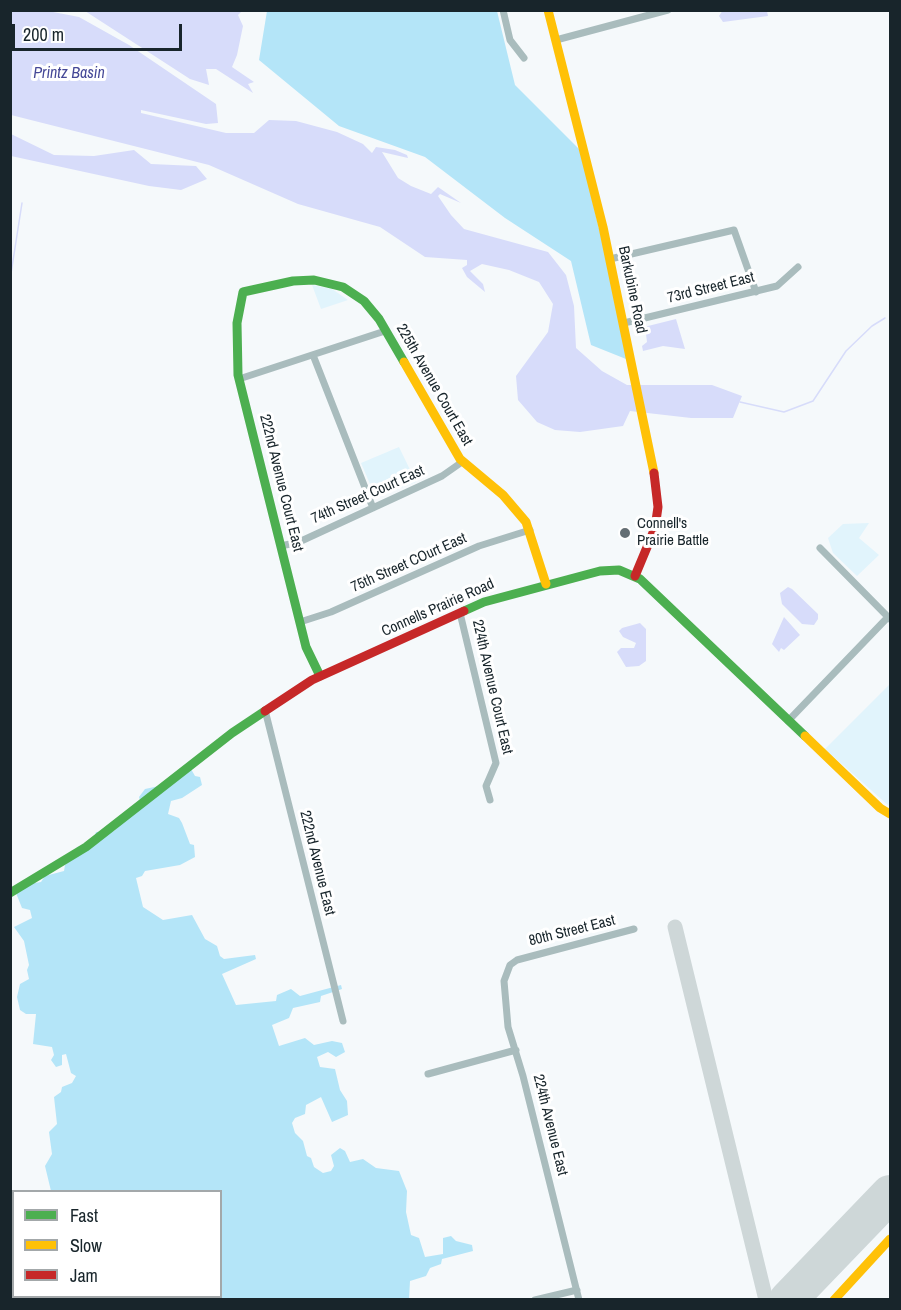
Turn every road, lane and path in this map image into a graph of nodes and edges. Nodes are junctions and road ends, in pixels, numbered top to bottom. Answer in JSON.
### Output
{"nodes":[{"id":1,"x":503,"y":10,"type":"edge"},
{"id":2,"x":548,"y":10,"type":"edge"},
{"id":3,"x":631,"y":10,"type":"edge"},
{"id":4,"x":668,"y":10,"type":"edge"},
{"id":5,"x":635,"y":19,"type":"junction"},
{"id":6,"x":556,"y":40,"type":"junction"},
{"id":7,"x":524,"y":58,"type":"dead end"},
{"id":8,"x":610,"y":260,"type":"junction"},
{"id":9,"x":798,"y":267,"type":"dead end"},
{"id":10,"x":351,"y":291,"type":"joint"},
{"id":11,"x":756,"y":292,"type":"junction"},
{"id":12,"x":624,"y":323,"type":"junction"},
{"id":13,"x":385,"y":331,"type":"junction"},
{"id":14,"x":313,"y":355,"type":"junction"},
{"id":15,"x":239,"y":379,"type":"junction"},
{"id":16,"x":462,"y":462,"type":"junction"},
{"id":17,"x":373,"y":508,"type":"junction"},
{"id":18,"x":530,"y":530,"type":"junction"},
{"id":19,"x":281,"y":546,"type":"junction"},
{"id":20,"x":820,"y":548,"type":"dead end"},
{"id":21,"x":635,"y":576,"type":"junction"},
{"id":22,"x":546,"y":584,"type":"junction"},
{"id":23,"x":460,"y":613,"type":"junction"},
{"id":24,"x":889,"y":618,"type":"edge"},
{"id":25,"x":300,"y":622,"type":"junction"},
{"id":26,"x":320,"y":676,"type":"junction"},
{"id":27,"x":265,"y":710,"type":"junction"},
{"id":28,"x":788,"y":721,"type":"junction"},
{"id":29,"x":490,"y":800,"type":"dead end"},
{"id":30,"x":891,"y":814,"type":"edge"},
{"id":31,"x":10,"y":893,"type":"edge"},
{"id":32,"x":634,"y":929,"type":"dead end"},
{"id":33,"x":517,"y":960,"type":"joint"},
{"id":34,"x":343,"y":1022,"type":"dead end"},
{"id":35,"x":516,"y":1050,"type":"junction"},
{"id":36,"x":428,"y":1074,"type":"dead end"},
{"id":37,"x":891,"y":1239,"type":"edge"},
{"id":38,"x":577,"y":1290,"type":"junction"},
{"id":39,"x":535,"y":1299,"type":"edge"},
{"id":40,"x":579,"y":1299,"type":"edge"},
{"id":41,"x":834,"y":1299,"type":"edge"}],
"edges":[{"from":1,"to":7,"type":"street"},
{"from":2,"to":6,"type":"street","name":"Barkubine Road"},
{"from":3,"to":5,"type":"street"},
{"from":4,"to":5,"type":"street"},
{"from":5,"to":6,"type":"street"},
{"from":6,"to":8,"type":"street","name":"Barkubine Road"},
{"from":8,"to":11,"type":"street"},
{"from":8,"to":12,"type":"street","name":"Barkubine Road"},
{"from":9,"to":11,"type":"street","name":"73rd Street East"},
{"from":10,"to":13,"type":"street","name":"225th Avenue Court East"},
{"from":10,"to":15,"type":"street","name":"222nd Avenue Court East"},
{"from":11,"to":12,"type":"street","name":"73rd Street East"},
{"from":12,"to":21,"type":"street","name":"Barkubine Road"},
{"from":13,"to":14,"type":"street"},
{"from":13,"to":16,"type":"street","name":"225th Avenue Court East"},
{"from":14,"to":15,"type":"street"},
{"from":14,"to":17,"type":"street"},
{"from":15,"to":19,"type":"street","name":"222nd Avenue Court East"},
{"from":16,"to":17,"type":"street","name":"74th Street Court East"},
{"from":16,"to":18,"type":"street","name":"225th Avenue Court East"},
{"from":17,"to":19,"type":"street","name":"74th Street Court East"},
{"from":18,"to":22,"type":"street","name":"225th Avenue Court East"},
{"from":18,"to":25,"type":"street","name":"75th Street COurt East"},
{"from":19,"to":25,"type":"street","name":"222nd Avenue Court East"},
{"from":20,"to":24,"type":"street"},
{"from":21,"to":22,"type":"street","name":"Connells Prairie Road"},
{"from":21,"to":28,"type":"street"},
{"from":22,"to":23,"type":"street","name":"Connells Prairie Road"},
{"from":23,"to":26,"type":"street","name":"Connells Prairie Road"},
{"from":23,"to":29,"type":"street","name":"224th Avenue Court East"},
{"from":24,"to":28,"type":"street"},
{"from":25,"to":26,"type":"street","name":"222nd Avenue Court East"},
{"from":26,"to":27,"type":"street","name":"Connells Prairie Road"},
{"from":27,"to":31,"type":"street","name":"Connells Prairie Road"},
{"from":27,"to":34,"type":"street","name":"222nd Avenue East"},
{"from":28,"to":30,"type":"street"},
{"from":32,"to":33,"type":"street","name":"80th Street East"},
{"from":33,"to":35,"type":"street","name":"224th Avenue East"},
{"from":35,"to":36,"type":"street"},
{"from":35,"to":38,"type":"street","name":"224th Avenue East"},
{"from":37,"to":41,"type":"street"},
{"from":38,"to":39,"type":"street"},
{"from":38,"to":40,"type":"street","name":"224th Avenue East"}]}
